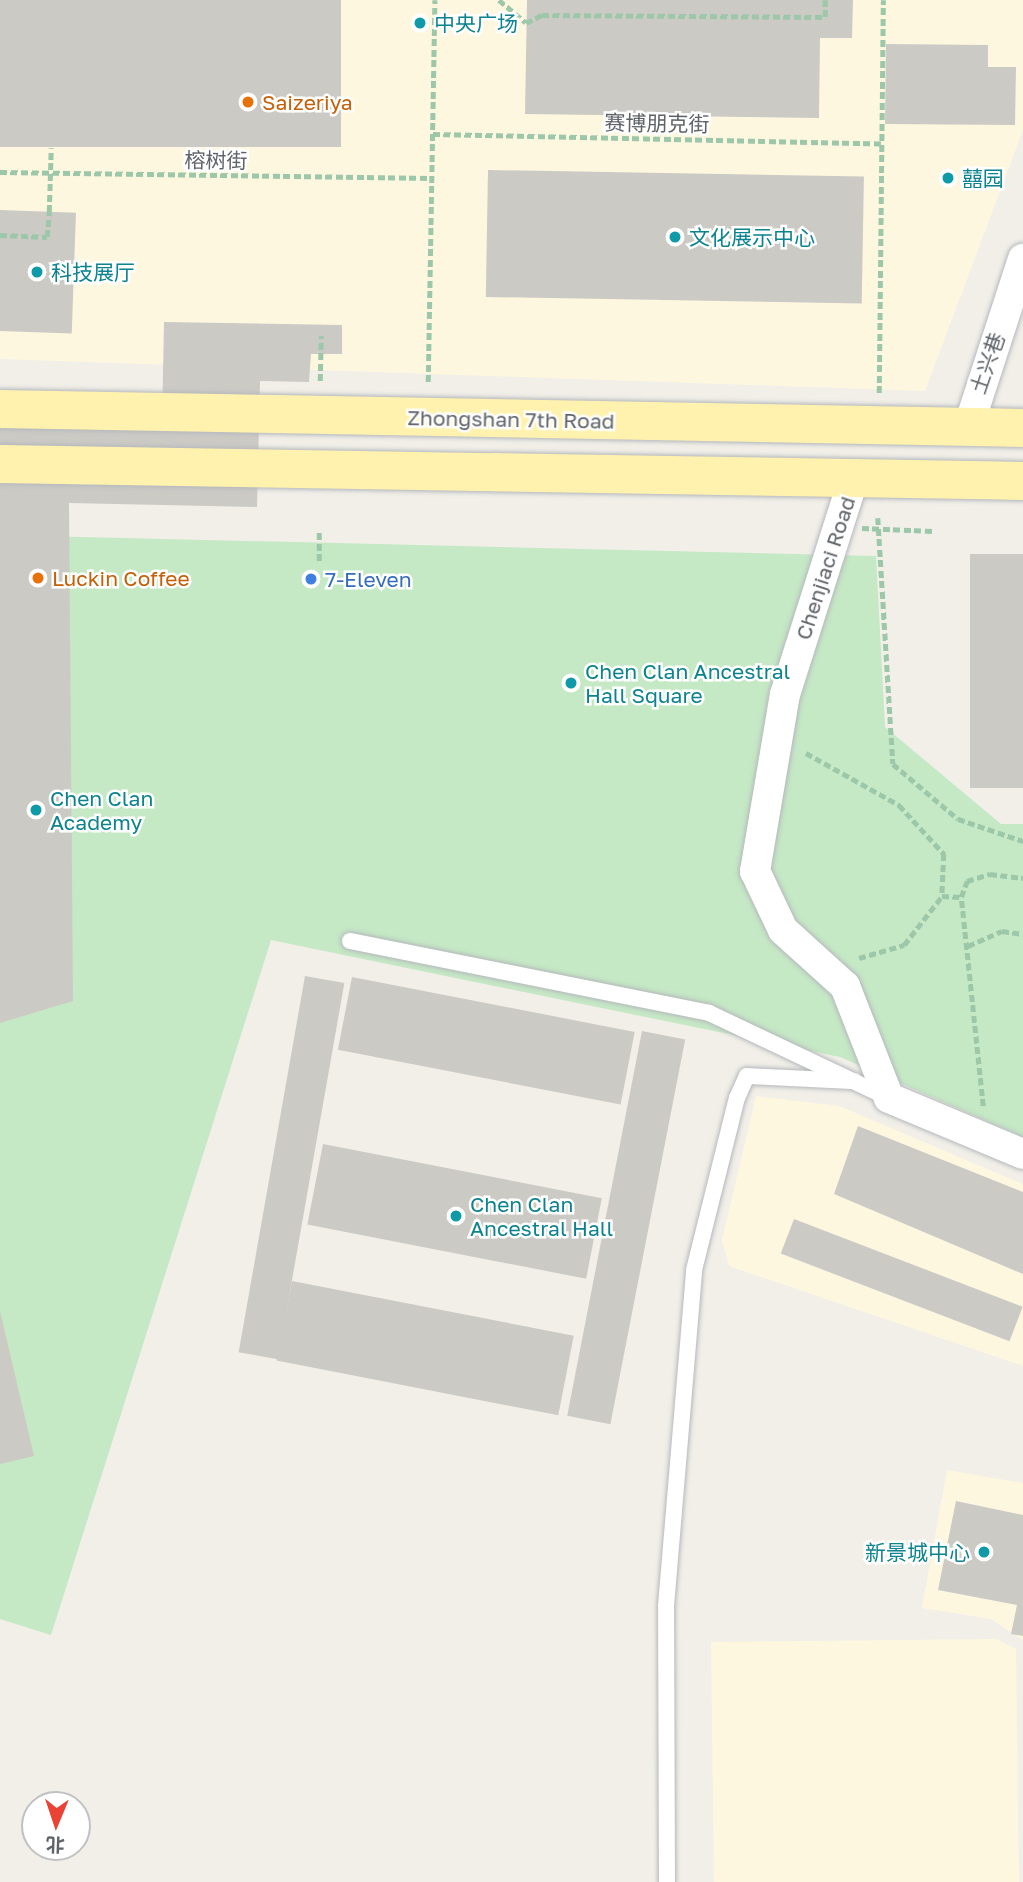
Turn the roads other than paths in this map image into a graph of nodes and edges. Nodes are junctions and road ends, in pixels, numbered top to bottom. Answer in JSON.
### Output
{"nodes":[{"id":1,"x":1023,"y":259,"type":"edge"},
{"id":2,"x":0,"y":409,"type":"edge"},
{"id":3,"x":968,"y":428,"type":"junction"},
{"id":4,"x":1023,"y":428,"type":"edge"},
{"id":5,"x":0,"y":464,"type":"edge"},
{"id":6,"x":854,"y":477,"type":"junction"},
{"id":7,"x":1023,"y":481,"type":"edge"},
{"id":8,"x":350,"y":941,"type":"dead end"},
{"id":9,"x":854,"y":1081,"type":"junction"},
{"id":10,"x":889,"y":1098,"type":"junction"},
{"id":11,"x":1023,"y":1154,"type":"edge"},
{"id":12,"x":667,"y":1882,"type":"edge"}],
"edges":[{"from":1,"to":3,"type":"street","name":"土兴巷"},
{"from":2,"to":3,"type":"main road","name":"Zhongshan 7th Road"},
{"from":3,"to":4,"type":"main road","name":"Zhongshan 7th Road"},
{"from":5,"to":6,"type":"main road"},
{"from":6,"to":7,"type":"main road"},
{"from":6,"to":10,"type":"street","name":"Chenjiaci Road"},
{"from":8,"to":9,"type":"lane"},
{"from":9,"to":10,"type":"lane"},
{"from":9,"to":12,"type":"lane"},
{"from":10,"to":11,"type":"street"}]}
